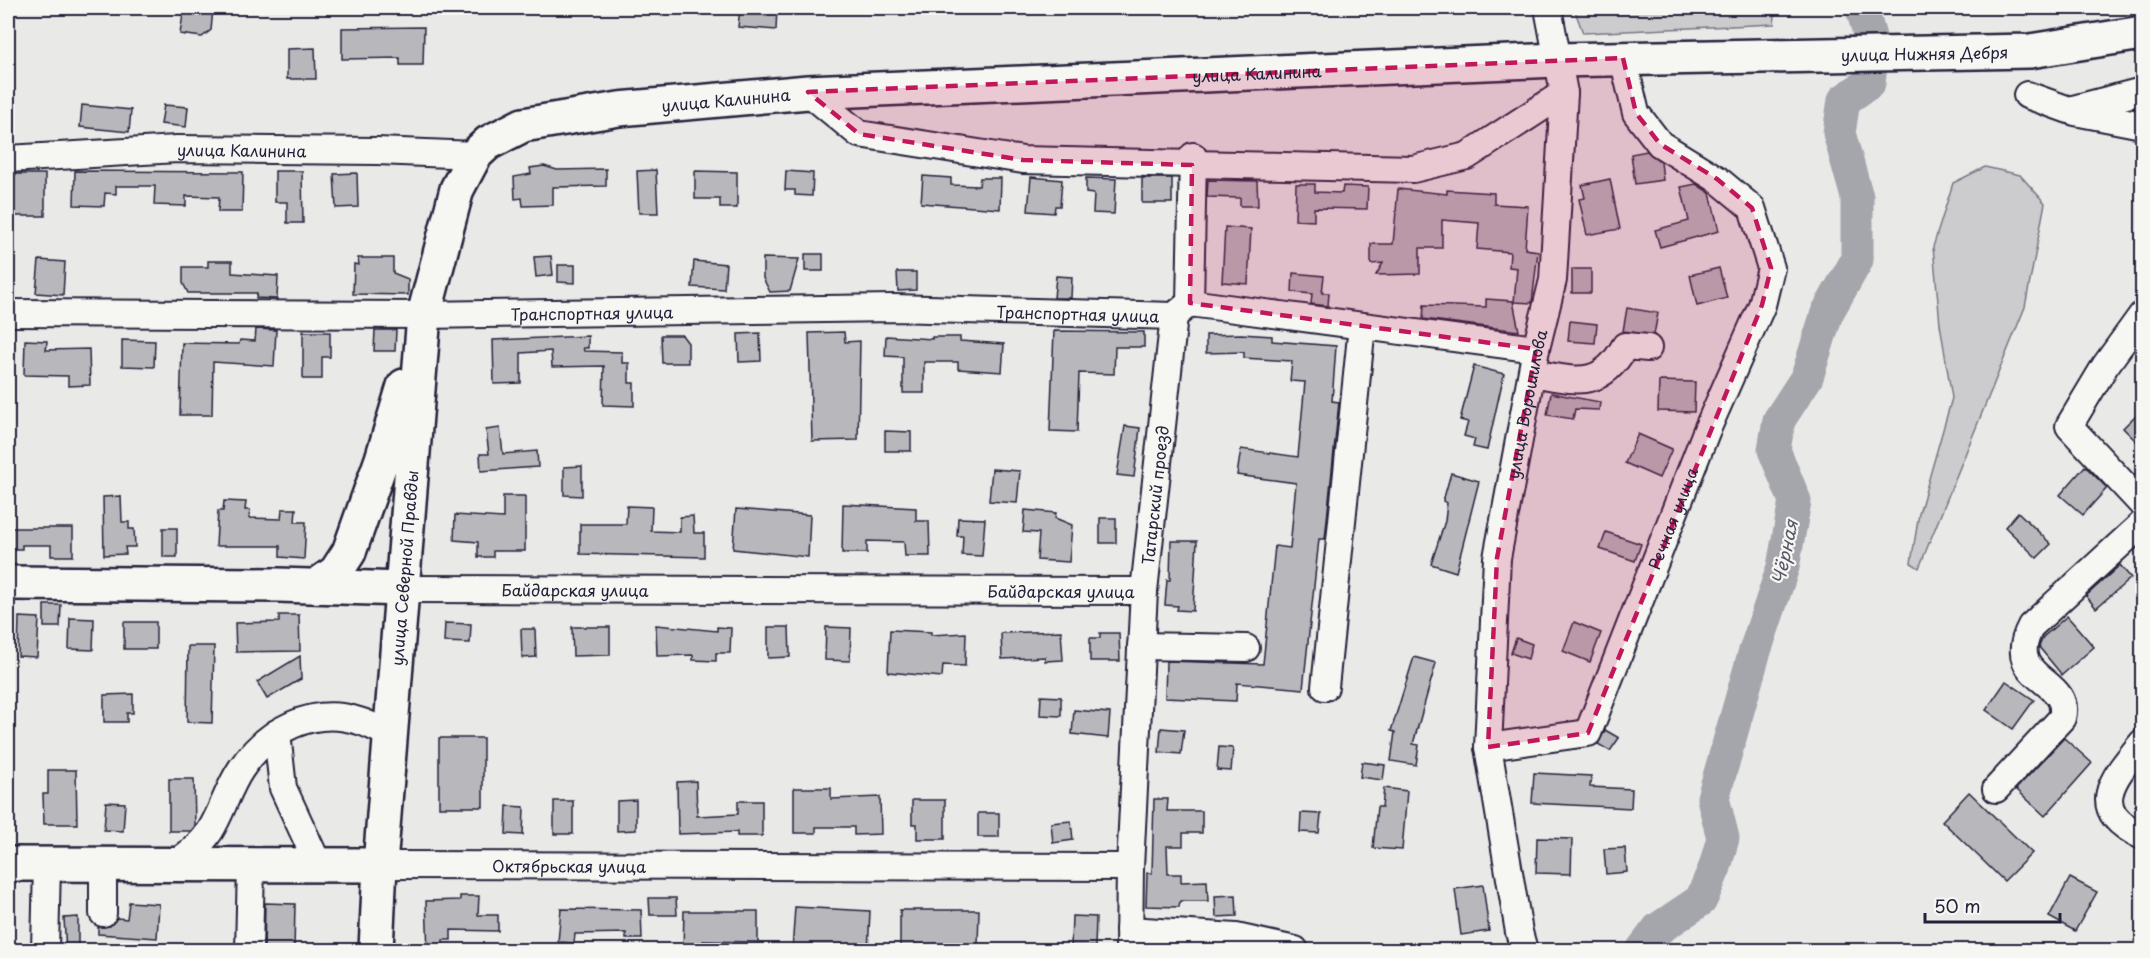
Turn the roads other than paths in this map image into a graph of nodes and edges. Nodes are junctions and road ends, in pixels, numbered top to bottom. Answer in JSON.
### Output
{"nodes":[{"id":1,"x":1548,"y":8,"type":"edge"},
{"id":2,"x":2142,"y":33,"type":"edge"},
{"id":3,"x":1707,"y":57,"type":"joint"},
{"id":4,"x":1623,"y":58,"type":"junction"},
{"id":5,"x":1556,"y":60,"type":"junction"},
{"id":6,"x":2142,"y":91,"type":"edge"},
{"id":7,"x":808,"y":92,"type":"junction"},
{"id":8,"x":1564,"y":93,"type":"junction"},
{"id":9,"x":2026,"y":95,"type":"dead end"},
{"id":10,"x":2069,"y":111,"type":"junction"},
{"id":11,"x":2142,"y":125,"type":"edge"},
{"id":12,"x":475,"y":155,"type":"junction"},
{"id":13,"x":8,"y":159,"type":"edge"},
{"id":14,"x":1193,"y":160,"type":"junction"},
{"id":15,"x":457,"y":189,"type":"joint"},
{"id":16,"x":1182,"y":310,"type":"junction"},
{"id":17,"x":8,"y":313,"type":"edge"},
{"id":18,"x":424,"y":315,"type":"junction"},
{"id":19,"x":2142,"y":315,"type":"edge"},
{"id":20,"x":1362,"y":326,"type":"junction"},
{"id":21,"x":1648,"y":348,"type":"dead end"},
{"id":22,"x":1534,"y":361,"type":"junction"},
{"id":23,"x":2142,"y":504,"type":"edge"},
{"id":24,"x":2142,"y":524,"type":"edge"},
{"id":25,"x":8,"y":583,"type":"edge"},
{"id":26,"x":316,"y":586,"type":"junction"},
{"id":27,"x":403,"y":589,"type":"junction"},
{"id":28,"x":1144,"y":591,"type":"junction"},
{"id":29,"x":1141,"y":646,"type":"junction"},
{"id":30,"x":1246,"y":648,"type":"dead end"},
{"id":31,"x":1325,"y":687,"type":"dead end"},
{"id":32,"x":278,"y":732,"type":"junction"},
{"id":33,"x":392,"y":736,"type":"junction"},
{"id":34,"x":2142,"y":743,"type":"edge"},
{"id":35,"x":1488,"y":747,"type":"junction"},
{"id":36,"x":1996,"y":789,"type":"dead end"},
{"id":37,"x":2142,"y":836,"type":"edge"},
{"id":38,"x":8,"y":864,"type":"edge"},
{"id":39,"x":48,"y":864,"type":"junction"},
{"id":40,"x":318,"y":864,"type":"junction"},
{"id":41,"x":103,"y":865,"type":"junction"},
{"id":42,"x":172,"y":865,"type":"junction"},
{"id":43,"x":251,"y":865,"type":"junction"},
{"id":44,"x":380,"y":865,"type":"junction"},
{"id":45,"x":1130,"y":867,"type":"junction"},
{"id":46,"x":103,"y":913,"type":"dead end"},
{"id":47,"x":1129,"y":940,"type":"edge"},
{"id":48,"x":45,"y":951,"type":"edge"},
{"id":49,"x":249,"y":951,"type":"edge"},
{"id":50,"x":376,"y":951,"type":"edge"},
{"id":51,"x":1295,"y":951,"type":"edge"},
{"id":52,"x":1524,"y":951,"type":"edge"}],
"edges":[{"from":1,"to":5,"type":"street","name":"улица Ворошилова"},
{"from":2,"to":3,"type":"main road","name":"улица Нижняя Дебря"},
{"from":3,"to":4,"type":"main road","name":"улица Калинина"},
{"from":4,"to":5,"type":"main road","name":"улица Калинина"},
{"from":4,"to":35,"type":"street","name":"Речная улица"},
{"from":5,"to":7,"type":"main road","name":"улица Калинина"},
{"from":5,"to":8,"type":"street","name":"улица Ворошилова"},
{"from":6,"to":10,"type":"street"},
{"from":7,"to":12,"type":"main road","name":"улица Калинина"},
{"from":7,"to":14,"type":"street","name":"улица Калинина"},
{"from":8,"to":14,"type":"street","name":"улица Калинина"},
{"from":8,"to":22,"type":"street","name":"улица Ворошилова"},
{"from":9,"to":10,"type":"street"},
{"from":10,"to":11,"type":"street"},
{"from":12,"to":13,"type":"street","name":"улица Калинина"},
{"from":12,"to":15,"type":"main road","name":"улица Калинина"},
{"from":14,"to":16,"type":"street","name":"Татарский проезд"},
{"from":15,"to":18,"type":"main road","name":"улица Северной Правды"},
{"from":16,"to":18,"type":"street","name":"Транспортная улица"},
{"from":16,"to":20,"type":"street","name":"Транспортная улица"},
{"from":16,"to":28,"type":"street","name":"Татарский проезд"},
{"from":17,"to":18,"type":"street","name":"Транспортная улица"},
{"from":18,"to":26,"type":"main road"},
{"from":18,"to":27,"type":"main road","name":"улица Северной Правды"},
{"from":19,"to":23,"type":"street"},
{"from":20,"to":22,"type":"street","name":"Транспортная улица"},
{"from":20,"to":31,"type":"street"},
{"from":21,"to":22,"type":"street","name":"Транспортная улица"},
{"from":22,"to":35,"type":"street","name":"улица Ворошилова"},
{"from":24,"to":36,"type":"street"},
{"from":25,"to":26,"type":"main road","name":"Байдарская улица"},
{"from":26,"to":27,"type":"main road","name":"Байдарская улица"},
{"from":27,"to":28,"type":"street","name":"Байдарская улица"},
{"from":27,"to":33,"type":"main road","name":"улица Северной Правды"},
{"from":28,"to":29,"type":"street","name":"Татарский проезд"},
{"from":29,"to":30,"type":"street"},
{"from":29,"to":45,"type":"street","name":"Татарский проезд"},
{"from":32,"to":33,"type":"street"},
{"from":32,"to":40,"type":"street"},
{"from":32,"to":42,"type":"street"},
{"from":33,"to":44,"type":"main road","name":"улица Северной Правды"},
{"from":34,"to":37,"type":"street"},
{"from":35,"to":52,"type":"street"},
{"from":38,"to":39,"type":"main road","name":"Октябрьская улица"},
{"from":39,"to":41,"type":"main road","name":"Октябрьская улица"},
{"from":39,"to":48,"type":"street"},
{"from":40,"to":43,"type":"main road","name":"Октябрьская улица"},
{"from":40,"to":44,"type":"main road","name":"Октябрьская улица"},
{"from":41,"to":42,"type":"main road","name":"Октябрьская улица"},
{"from":41,"to":46,"type":"street"},
{"from":42,"to":43,"type":"main road","name":"Октябрьская улица"},
{"from":43,"to":49,"type":"street"},
{"from":44,"to":45,"type":"street","name":"Октябрьская улица"},
{"from":44,"to":50,"type":"main road","name":"улица Северной Правды"},
{"from":45,"to":47,"type":"street","name":"Татарский проезд"},
{"from":47,"to":51,"type":"street"}]}
